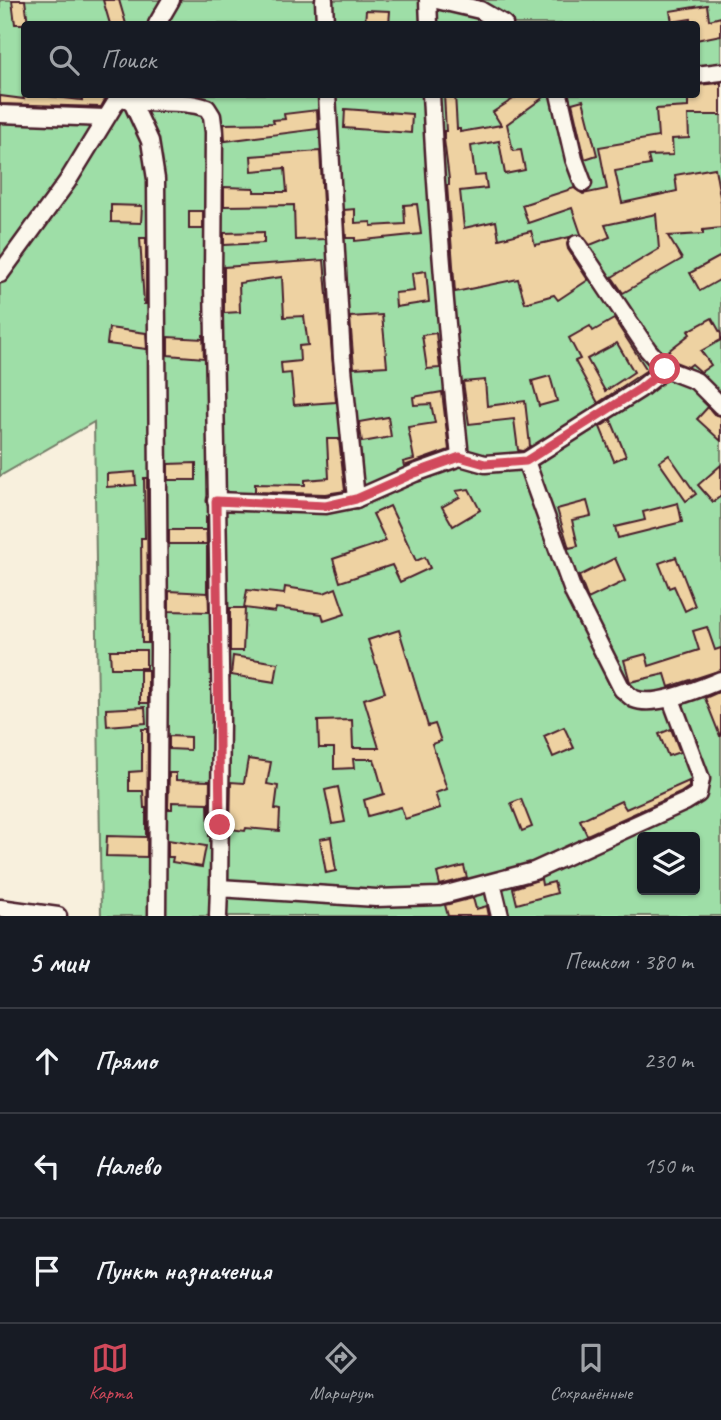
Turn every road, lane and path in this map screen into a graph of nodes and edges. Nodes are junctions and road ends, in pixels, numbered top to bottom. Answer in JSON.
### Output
{"nodes":[{"id":1,"x":172,"y":0,"type":"edge"},
{"id":2,"x":324,"y":0,"type":"edge"},
{"id":3,"x":428,"y":0,"type":"edge"},
{"id":4,"x":437,"y":0,"type":"edge"},
{"id":5,"x":475,"y":4,"type":"edge"},
{"id":6,"x":159,"y":21,"type":"edge"},
{"id":7,"x":325,"y":21,"type":"edge"},
{"id":8,"x":429,"y":21,"type":"edge"},
{"id":9,"x":499,"y":21,"type":"edge"},
{"id":10,"x":721,"y":72,"type":"edge"},
{"id":11,"x":700,"y":75,"type":"edge"},
{"id":12,"x":124,"y":98,"type":"edge"},
{"id":13,"x":327,"y":98,"type":"edge"},
{"id":14,"x":431,"y":98,"type":"edge"},
{"id":15,"x":560,"y":98,"type":"edge"},
{"id":16,"x":0,"y":114,"type":"edge"},
{"id":17,"x":105,"y":118,"type":"junction"},
{"id":18,"x":583,"y":183,"type":"dead end"},
{"id":19,"x":577,"y":244,"type":"dead end"},
{"id":20,"x":6,"y":258,"type":"edge"},
{"id":21,"x":0,"y":274,"type":"edge"},
{"id":22,"x":665,"y":369,"type":"junction"},
{"id":23,"x":721,"y":406,"type":"edge"},
{"id":24,"x":460,"y":457,"type":"junction"},
{"id":25,"x":526,"y":461,"type":"junction"},
{"id":26,"x":356,"y":499,"type":"junction"},
{"id":27,"x":216,"y":501,"type":"junction"},
{"id":28,"x":721,"y":680,"type":"edge"},
{"id":29,"x":671,"y":699,"type":"junction"},
{"id":30,"x":492,"y":883,"type":"junction"},
{"id":31,"x":219,"y":888,"type":"junction"},
{"id":32,"x":0,"y":908,"type":"edge"},
{"id":33,"x":58,"y":916,"type":"edge"},
{"id":34,"x":157,"y":916,"type":"edge"},
{"id":35,"x":218,"y":916,"type":"edge"},
{"id":36,"x":500,"y":916,"type":"edge"}],
"edges":[{"from":1,"to":6,"type":"street"},
{"from":2,"to":7,"type":"street"},
{"from":3,"to":8,"type":"street"},
{"from":4,"to":5,"type":"street"},
{"from":5,"to":9,"type":"street"},
{"from":10,"to":11,"type":"street"},
{"from":12,"to":17,"type":"street"},
{"from":12,"to":27,"type":"street"},
{"from":12,"to":34,"type":"street"},
{"from":13,"to":26,"type":"street"},
{"from":14,"to":24,"type":"street"},
{"from":15,"to":18,"type":"street"},
{"from":16,"to":17,"type":"street"},
{"from":17,"to":20,"type":"street"},
{"from":19,"to":22,"type":"street"},
{"from":20,"to":21,"type":"street"},
{"from":22,"to":23,"type":"street"},
{"from":22,"to":25,"type":"street"},
{"from":24,"to":25,"type":"street"},
{"from":24,"to":26,"type":"street"},
{"from":25,"to":29,"type":"street"},
{"from":26,"to":27,"type":"street"},
{"from":27,"to":31,"type":"street"},
{"from":28,"to":29,"type":"street"},
{"from":29,"to":30,"type":"street"},
{"from":30,"to":31,"type":"street"},
{"from":30,"to":36,"type":"street"},
{"from":31,"to":35,"type":"street"},
{"from":32,"to":33,"type":"street"}]}
